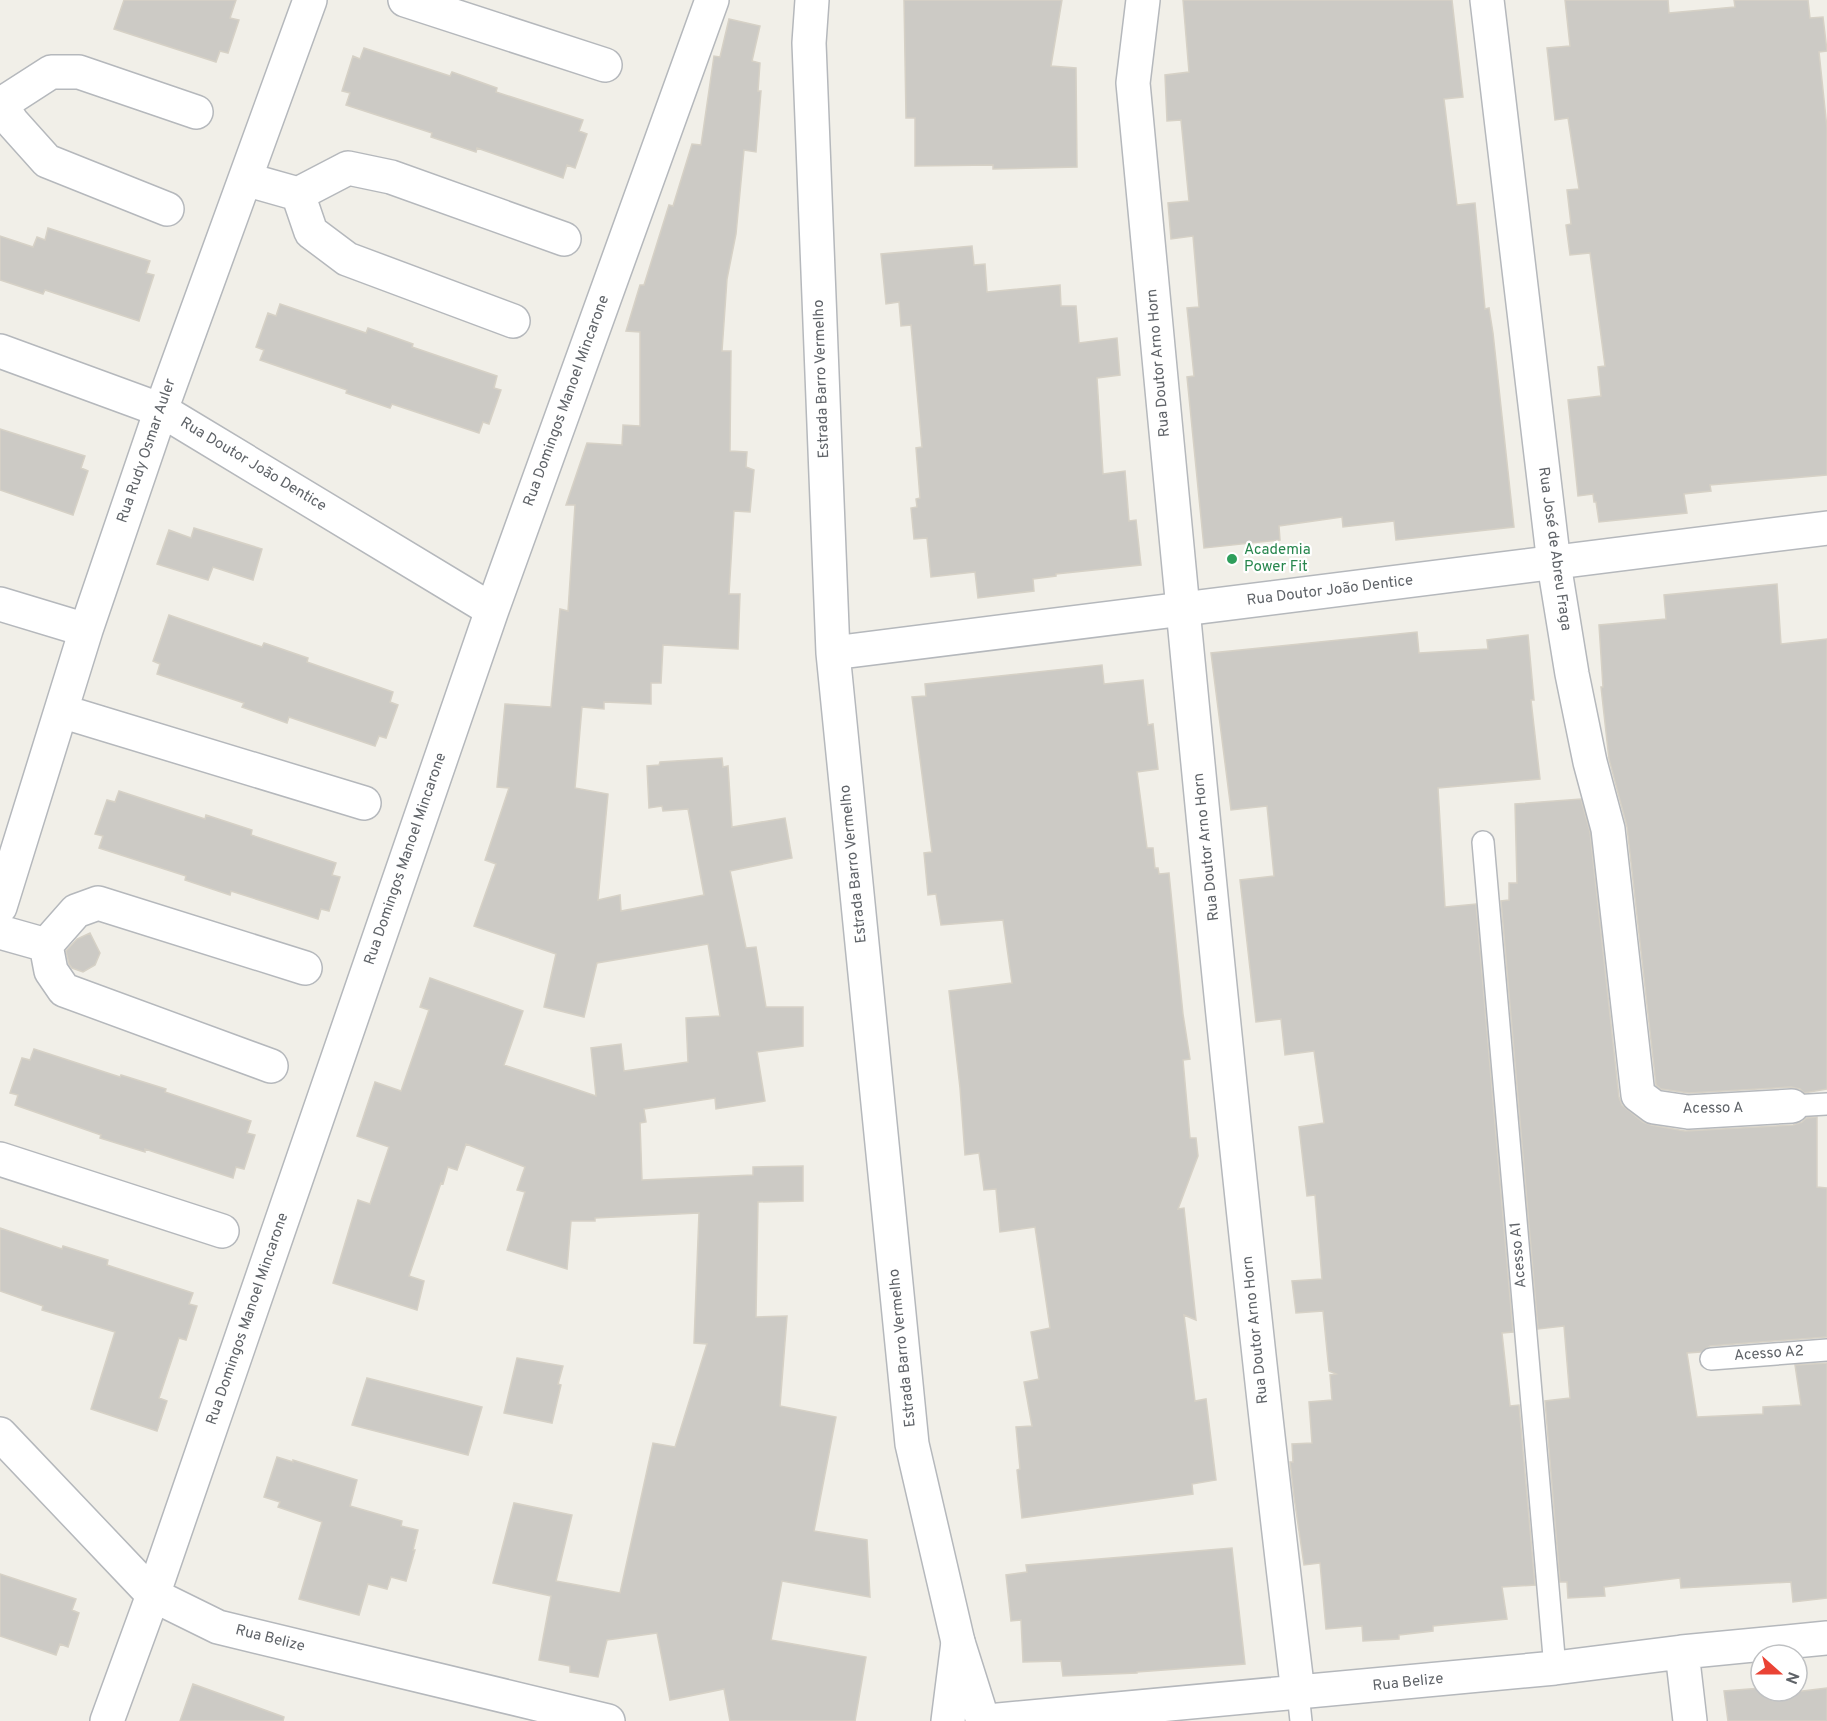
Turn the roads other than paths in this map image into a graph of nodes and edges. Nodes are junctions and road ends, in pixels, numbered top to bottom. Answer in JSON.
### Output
{"nodes":[{"id":1,"x":310,"y":0,"type":"edge"},
{"id":2,"x":405,"y":0,"type":"edge"},
{"id":3,"x":712,"y":0,"type":"edge"},
{"id":4,"x":812,"y":0,"type":"edge"},
{"id":5,"x":1143,"y":0,"type":"edge"},
{"id":6,"x":1487,"y":0,"type":"edge"},
{"id":7,"x":605,"y":65,"type":"dead end"},
{"id":8,"x":0,"y":105,"type":"edge"},
{"id":9,"x":196,"y":112,"type":"dead end"},
{"id":10,"x":245,"y":179,"type":"junction"},
{"id":11,"x":298,"y":194,"type":"junction"},
{"id":12,"x":167,"y":209,"type":"dead end"},
{"id":13,"x":564,"y":238,"type":"dead end"},
{"id":14,"x":513,"y":321,"type":"dead end"},
{"id":15,"x":0,"y":351,"type":"edge"},
{"id":16,"x":161,"y":410,"type":"junction"},
{"id":17,"x":1827,"y":528,"type":"edge"},
{"id":18,"x":1554,"y":564,"type":"junction"},
{"id":19,"x":0,"y":604,"type":"edge"},
{"id":20,"x":1183,"y":609,"type":"junction"},
{"id":21,"x":492,"y":610,"type":"junction"},
{"id":22,"x":86,"y":630,"type":"junction"},
{"id":23,"x":832,"y":653,"type":"junction"},
{"id":24,"x":61,"y":711,"type":"junction"},
{"id":25,"x":364,"y":802,"type":"dead end"},
{"id":26,"x":1483,"y":842,"type":"dead end"},
{"id":27,"x":0,"y":907,"type":"edge"},
{"id":28,"x":0,"y":932,"type":"edge"},
{"id":29,"x":46,"y":945,"type":"junction"},
{"id":30,"x":305,"y":968,"type":"dead end"},
{"id":31,"x":271,"y":1066,"type":"dead end"},
{"id":32,"x":1638,"y":1095,"type":"joint"},
{"id":33,"x":1827,"y":1104,"type":"edge"},
{"id":34,"x":1792,"y":1106,"type":"joint"},
{"id":35,"x":0,"y":1159,"type":"edge"},
{"id":36,"x":222,"y":1231,"type":"dead end"},
{"id":37,"x":1827,"y":1350,"type":"edge"},
{"id":38,"x":1711,"y":1359,"type":"dead end"},
{"id":39,"x":0,"y":1434,"type":"edge"},
{"id":40,"x":153,"y":1594,"type":"junction"},
{"id":41,"x":1827,"y":1638,"type":"edge"},
{"id":42,"x":958,"y":1642,"type":"junction"},
{"id":43,"x":1682,"y":1652,"type":"junction"},
{"id":44,"x":1555,"y":1668,"type":"junction"},
{"id":45,"x":1300,"y":1707,"type":"edge"},
{"id":46,"x":107,"y":1721,"type":"edge"},
{"id":47,"x":608,"y":1721,"type":"edge"},
{"id":48,"x":948,"y":1721,"type":"edge"},
{"id":49,"x":985,"y":1721,"type":"edge"},
{"id":50,"x":1690,"y":1721,"type":"edge"}],
"edges":[{"from":1,"to":10,"type":"street","name":"Rua Rudy Osmar Auler"},
{"from":2,"to":7,"type":"street"},
{"from":3,"to":21,"type":"street","name":"Rua Domingos Manoel Mincarone"},
{"from":4,"to":23,"type":"street","name":"Estrada Barro Vermelho"},
{"from":5,"to":20,"type":"street","name":"Rua Doutor Arno Horn"},
{"from":6,"to":18,"type":"street","name":"Rua José de Abreu Fraga"},
{"from":8,"to":9,"type":"street"},
{"from":8,"to":12,"type":"street"},
{"from":10,"to":11,"type":"street"},
{"from":10,"to":16,"type":"street","name":"Rua Rudy Osmar Auler"},
{"from":11,"to":13,"type":"street"},
{"from":11,"to":14,"type":"street"},
{"from":15,"to":16,"type":"street","name":"Rua Doutor João Dentice"},
{"from":16,"to":21,"type":"street","name":"Rua Doutor João Dentice"},
{"from":16,"to":22,"type":"street","name":"Rua Rudy Osmar Auler"},
{"from":17,"to":18,"type":"street","name":"Rua Doutor João Dentice"},
{"from":18,"to":20,"type":"street","name":"Rua Doutor João Dentice"},
{"from":18,"to":32,"type":"street","name":"Rua José de Abreu Fraga"},
{"from":19,"to":22,"type":"street"},
{"from":20,"to":23,"type":"street","name":"Rua Doutor João Dentice"},
{"from":20,"to":45,"type":"street","name":"Rua Doutor Arno Horn"},
{"from":21,"to":40,"type":"street","name":"Rua Domingos Manoel Mincarone"},
{"from":22,"to":24,"type":"street","name":"Rua Rudy Osmar Auler"},
{"from":23,"to":42,"type":"street","name":"Estrada Barro Vermelho"},
{"from":24,"to":25,"type":"street"},
{"from":24,"to":27,"type":"street","name":"Rua Rudy Osmar Auler"},
{"from":26,"to":44,"type":"lane","name":"Acesso A1"},
{"from":28,"to":29,"type":"street"},
{"from":29,"to":30,"type":"street"},
{"from":29,"to":31,"type":"street"},
{"from":32,"to":34,"type":"street","name":"Acesso A"},
{"from":33,"to":34,"type":"lane"},
{"from":35,"to":36,"type":"street"},
{"from":37,"to":38,"type":"lane","name":"Acesso A2"},
{"from":39,"to":40,"type":"street","name":"Rua Belize"},
{"from":40,"to":46,"type":"street","name":"Rua Domingos Manoel Mincarone"},
{"from":40,"to":47,"type":"street","name":"Rua Belize"},
{"from":41,"to":43,"type":"street","name":"Rua Belize"},
{"from":42,"to":48,"type":"street","name":"Estrada Barro Vermelho"},
{"from":42,"to":49,"type":"street"},
{"from":43,"to":44,"type":"street","name":"Rua Belize"},
{"from":43,"to":50,"type":"street"},
{"from":44,"to":45,"type":"street","name":"Rua Belize"},
{"from":45,"to":49,"type":"street","name":"Rua Belize"}]}
